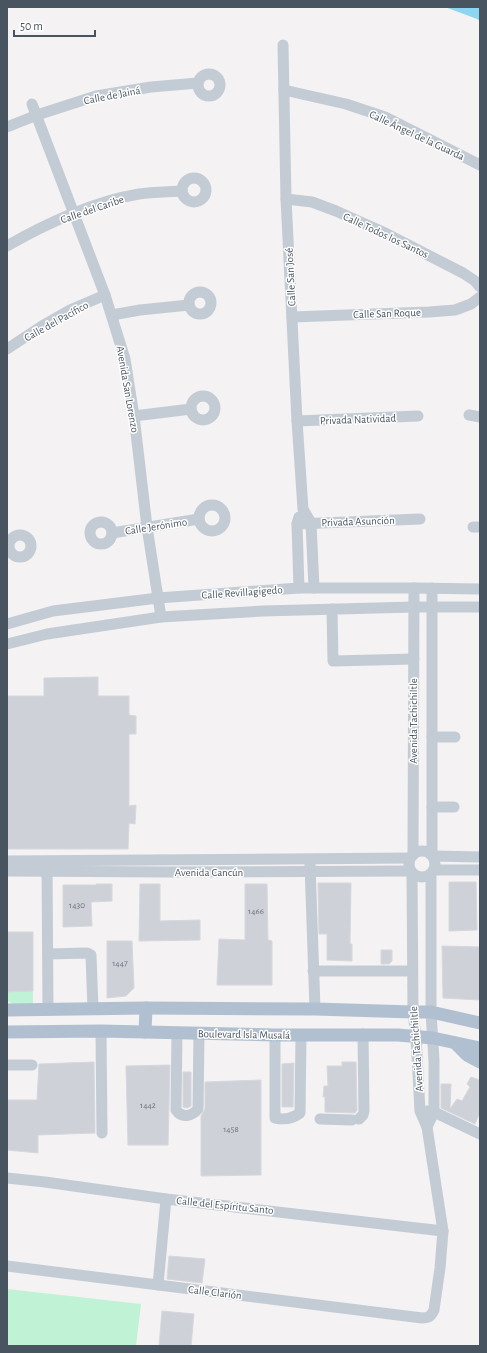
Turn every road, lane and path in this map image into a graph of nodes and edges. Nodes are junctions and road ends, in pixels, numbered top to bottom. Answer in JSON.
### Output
{"nodes":[{"id":1,"x":283,"y":45,"type":"dead end"},
{"id":2,"x":198,"y":83,"type":"dead end"},
{"id":3,"x":284,"y":90,"type":"junction"},
{"id":4,"x":32,"y":104,"type":"dead end"},
{"id":5,"x":36,"y":115,"type":"junction"},
{"id":6,"x":7,"y":128,"type":"edge"},
{"id":7,"x":480,"y":165,"type":"edge"},
{"id":8,"x":182,"y":191,"type":"dead end"},
{"id":9,"x":286,"y":199,"type":"junction"},
{"id":10,"x":74,"y":213,"type":"junction"},
{"id":11,"x":7,"y":246,"type":"edge"},
{"id":12,"x":480,"y":287,"type":"edge"},
{"id":13,"x":105,"y":295,"type":"junction"},
{"id":14,"x":480,"y":297,"type":"edge"},
{"id":15,"x":189,"y":305,"type":"dead end"},
{"id":16,"x":112,"y":315,"type":"junction"},
{"id":17,"x":292,"y":317,"type":"junction"},
{"id":18,"x":7,"y":349,"type":"edge"},
{"id":19,"x":191,"y":409,"type":"dead end"},
{"id":20,"x":134,"y":416,"type":"junction"},
{"id":21,"x":418,"y":416,"type":"dead end"},
{"id":22,"x":297,"y":421,"type":"junction"},
{"id":23,"x":303,"y":509,"type":"junction"},
{"id":24,"x":199,"y":519,"type":"dead end"},
{"id":25,"x":420,"y":519,"type":"dead end"},
{"id":26,"x":311,"y":523,"type":"junction"},
{"id":27,"x":297,"y":524,"type":"junction"},
{"id":28,"x":147,"y":526,"type":"junction"},
{"id":29,"x":112,"y":533,"type":"dead end"},
{"id":30,"x":299,"y":588,"type":"junction"},
{"id":31,"x":314,"y":588,"type":"junction"},
{"id":32,"x":414,"y":588,"type":"junction"},
{"id":33,"x":432,"y":588,"type":"junction"},
{"id":34,"x":480,"y":589,"type":"edge"},
{"id":35,"x":158,"y":598,"type":"junction"},
{"id":36,"x":414,"y":607,"type":"junction"},
{"id":37,"x":432,"y":607,"type":"junction"},
{"id":38,"x":480,"y":607,"type":"edge"},
{"id":39,"x":332,"y":609,"type":"junction"},
{"id":40,"x":160,"y":617,"type":"junction"},
{"id":41,"x":7,"y":624,"type":"edge"},
{"id":42,"x":7,"y":644,"type":"edge"},
{"id":43,"x":414,"y":659,"type":"junction"},
{"id":44,"x":432,"y":737,"type":"junction"},
{"id":45,"x":455,"y":737,"type":"dead end"},
{"id":46,"x":432,"y":807,"type":"junction"},
{"id":47,"x":454,"y":807,"type":"dead end"},
{"id":48,"x":432,"y":856,"type":"junction"},
{"id":49,"x":411,"y":857,"type":"junction"},
{"id":50,"x":480,"y":857,"type":"edge"},
{"id":51,"x":309,"y":860,"type":"junction"},
{"id":52,"x":7,"y":861,"type":"edge"},
{"id":53,"x":47,"y":866,"type":"junction"},
{"id":54,"x":480,"y":870,"type":"edge"},
{"id":55,"x":7,"y":871,"type":"edge"},
{"id":56,"x":310,"y":871,"type":"junction"},
{"id":57,"x":411,"y":872,"type":"junction"},
{"id":58,"x":433,"y":872,"type":"junction"},
{"id":59,"x":48,"y":954,"type":"junction"},
{"id":60,"x":314,"y":971,"type":"junction"},
{"id":61,"x":412,"y":971,"type":"junction"},
{"id":62,"x":146,"y":1008,"type":"junction"},
{"id":63,"x":93,"y":1009,"type":"junction"},
{"id":64,"x":315,"y":1009,"type":"junction"},
{"id":65,"x":7,"y":1010,"type":"edge"},
{"id":66,"x":48,"y":1010,"type":"junction"},
{"id":67,"x":413,"y":1012,"type":"junction"},
{"id":68,"x":431,"y":1012,"type":"junction"},
{"id":69,"x":480,"y":1023,"type":"edge"},
{"id":70,"x":101,"y":1031,"type":"junction"},
{"id":71,"x":7,"y":1032,"type":"edge"},
{"id":72,"x":145,"y":1032,"type":"junction"},
{"id":73,"x":177,"y":1032,"type":"junction"},
{"id":74,"x":198,"y":1033,"type":"junction"},
{"id":75,"x":363,"y":1034,"type":"junction"},
{"id":76,"x":274,"y":1035,"type":"junction"},
{"id":77,"x":301,"y":1035,"type":"junction"},
{"id":78,"x":416,"y":1037,"type":"junction"},
{"id":79,"x":433,"y":1038,"type":"junction"},
{"id":80,"x":453,"y":1042,"type":"junction"},
{"id":81,"x":480,"y":1048,"type":"edge"},
{"id":82,"x":480,"y":1062,"type":"edge"},
{"id":83,"x":7,"y":1065,"type":"edge"},
{"id":84,"x":32,"y":1065,"type":"dead end"},
{"id":85,"x":420,"y":1111,"type":"junction"},
{"id":86,"x":434,"y":1112,"type":"junction"},
{"id":87,"x":320,"y":1119,"type":"dead end"},
{"id":88,"x":427,"y":1127,"type":"junction"},
{"id":89,"x":102,"y":1134,"type":"dead end"},
{"id":90,"x":480,"y":1134,"type":"edge"},
{"id":91,"x":7,"y":1178,"type":"edge"},
{"id":92,"x":166,"y":1199,"type":"junction"},
{"id":93,"x":443,"y":1231,"type":"junction"},
{"id":94,"x":7,"y":1266,"type":"edge"},
{"id":95,"x":158,"y":1285,"type":"junction"},
{"id":96,"x":422,"y":1318,"type":"joint"}],
"edges":[{"from":1,"to":3,"type":"street","name":"Calle San José"},
{"from":2,"to":5,"type":"street","name":"Calle de Jainá"},
{"from":3,"to":7,"type":"street","name":"Calle Ángel de la Guarda"},
{"from":3,"to":9,"type":"street","name":"Calle San José"},
{"from":4,"to":5,"type":"street","name":"Avenida San Lorenzo"},
{"from":5,"to":6,"type":"street","name":"Calle de Jainá"},
{"from":5,"to":10,"type":"street","name":"Avenida San Lorenzo"},
{"from":8,"to":10,"type":"street","name":"Calle del Caribe"},
{"from":9,"to":12,"type":"street","name":"Calle Todos los Santos"},
{"from":9,"to":17,"type":"street","name":"Calle San José"},
{"from":10,"to":11,"type":"street","name":"Calle del Caribe"},
{"from":10,"to":13,"type":"street","name":"Avenida San Lorenzo"},
{"from":13,"to":16,"type":"street","name":"Avenida San Lorenzo"},
{"from":13,"to":18,"type":"street","name":"Calle del Pacífico"},
{"from":14,"to":17,"type":"street","name":"Calle San Roque"},
{"from":15,"to":16,"type":"street"},
{"from":16,"to":20,"type":"street","name":"Avenida San Lorenzo"},
{"from":17,"to":22,"type":"street","name":"Calle San José"},
{"from":19,"to":20,"type":"street"},
{"from":20,"to":28,"type":"street","name":"Avenida San Lorenzo"},
{"from":21,"to":22,"type":"street","name":"Privada Natividad"},
{"from":22,"to":23,"type":"street","name":"Calle San José"},
{"from":23,"to":26,"type":"street","name":"Calle San José"},
{"from":23,"to":27,"type":"street","name":"Calle San José"},
{"from":24,"to":28,"type":"street","name":"Calle Jerónimo"},
{"from":25,"to":26,"type":"street","name":"Privada Asunción"},
{"from":26,"to":27,"type":"street","name":"Privada Asunción"},
{"from":26,"to":31,"type":"street","name":"Calle San José"},
{"from":27,"to":30,"type":"street","name":"Calle San José"},
{"from":28,"to":29,"type":"street","name":"Calle Jerónimo"},
{"from":28,"to":35,"type":"street","name":"Avenida San Lorenzo"},
{"from":30,"to":31,"type":"street","name":"Calle Revillagigedo"},
{"from":30,"to":35,"type":"street","name":"Calle Revillagigedo"},
{"from":31,"to":32,"type":"street","name":"Calle Revillagigedo"},
{"from":32,"to":33,"type":"street","name":"Calle Revillagigedo"},
{"from":32,"to":36,"type":"street","name":"Avenida Tachichiltle"},
{"from":33,"to":34,"type":"street","name":"Calle Revillagigedo"},
{"from":33,"to":37,"type":"street","name":"Avenida Tachichiltle"},
{"from":35,"to":40,"type":"street","name":"Avenida San Lorenzo"},
{"from":35,"to":41,"type":"street","name":"Calle Revillagigedo"},
{"from":36,"to":37,"type":"street","name":"Calle Revillagigedo"},
{"from":36,"to":39,"type":"street","name":"Calle Revillagigedo"},
{"from":36,"to":43,"type":"street","name":"Avenida Tachichiltle"},
{"from":37,"to":38,"type":"street","name":"Calle Revillagigedo"},
{"from":37,"to":44,"type":"street","name":"Avenida Tachichiltle"},
{"from":39,"to":40,"type":"street","name":"Calle Revillagigedo"},
{"from":39,"to":43,"type":"street"},
{"from":40,"to":42,"type":"street","name":"Calle Revillagigedo"},
{"from":43,"to":49,"type":"street","name":"Avenida Tachichiltle"},
{"from":44,"to":45,"type":"street"},
{"from":44,"to":46,"type":"street","name":"Avenida Tachichiltle"},
{"from":46,"to":47,"type":"street"},
{"from":46,"to":48,"type":"street","name":"Avenida Tachichiltle"},
{"from":48,"to":49,"type":"street"},
{"from":48,"to":50,"type":"street"},
{"from":48,"to":58,"type":"street"},
{"from":49,"to":51,"type":"street","name":"Avenida Cancún"},
{"from":49,"to":57,"type":"street"},
{"from":51,"to":53,"type":"street","name":"Avenida Cancún"},
{"from":51,"to":56,"type":"street"},
{"from":52,"to":53,"type":"street","name":"Avenida Cancún"},
{"from":53,"to":55,"type":"street","name":"Avenida Cancún"},
{"from":53,"to":56,"type":"street","name":"Avenida Cancún"},
{"from":53,"to":59,"type":"street"},
{"from":54,"to":58,"type":"street"},
{"from":56,"to":57,"type":"street","name":"Avenida Cancún"},
{"from":56,"to":60,"type":"street"},
{"from":57,"to":58,"type":"street"},
{"from":57,"to":61,"type":"street","name":"Avenida Tachichiltle"},
{"from":58,"to":68,"type":"street","name":"Avenida Tachichiltle"},
{"from":59,"to":63,"type":"street"},
{"from":59,"to":66,"type":"street"},
{"from":60,"to":61,"type":"street"},
{"from":60,"to":64,"type":"street"},
{"from":61,"to":67,"type":"street","name":"Avenida Tachichiltle"},
{"from":62,"to":63,"type":"main road"},
{"from":62,"to":64,"type":"main road"},
{"from":62,"to":72,"type":"main road"},
{"from":63,"to":66,"type":"main road"},
{"from":64,"to":67,"type":"main road"},
{"from":65,"to":66,"type":"main road"},
{"from":67,"to":68,"type":"main road"},
{"from":67,"to":78,"type":"street","name":"Avenida Tachichiltle"},
{"from":68,"to":69,"type":"main road"},
{"from":68,"to":79,"type":"street","name":"Avenida Tachichiltle"},
{"from":70,"to":71,"type":"main road","name":"Boulevard Isla Musalá"},
{"from":70,"to":72,"type":"main road","name":"Boulevard Isla Musalá"},
{"from":70,"to":89,"type":"street"},
{"from":72,"to":73,"type":"main road","name":"Boulevard Isla Musalá"},
{"from":73,"to":74,"type":"main road","name":"Boulevard Isla Musalá"},
{"from":73,"to":74,"type":"street"},
{"from":74,"to":76,"type":"main road","name":"Boulevard Isla Musalá"},
{"from":75,"to":77,"type":"main road","name":"Boulevard Isla Musalá"},
{"from":75,"to":78,"type":"main road","name":"Boulevard Isla Musalá"},
{"from":75,"to":87,"type":"street"},
{"from":76,"to":77,"type":"main road","name":"Boulevard Isla Musalá"},
{"from":76,"to":77,"type":"street"},
{"from":78,"to":79,"type":"main road","name":"Boulevard Isla Musalá"},
{"from":78,"to":85,"type":"street","name":"Avenida Tachichiltle"},
{"from":79,"to":80,"type":"main road","name":"Boulevard Isla Musalá"},
{"from":79,"to":86,"type":"street","name":"Avenida Tachichiltle"},
{"from":80,"to":81,"type":"main road","name":"Boulevard Isla Musalá"},
{"from":80,"to":82,"type":"main road"},
{"from":83,"to":84,"type":"street"},
{"from":85,"to":86,"type":"street"},
{"from":85,"to":88,"type":"street","name":"Avenida Tachichiltle"},
{"from":86,"to":88,"type":"street","name":"Avenida Tachichiltle"},
{"from":86,"to":90,"type":"street"},
{"from":88,"to":93,"type":"street","name":"Avenida Tachichiltle"},
{"from":91,"to":92,"type":"street","name":"Calle del Espíritu Santo"},
{"from":92,"to":93,"type":"street","name":"Calle del Espíritu Santo"},
{"from":92,"to":95,"type":"street"},
{"from":93,"to":96,"type":"street","name":"Avenida Tachichiltle"},
{"from":94,"to":95,"type":"street","name":"Calle Clarión"},
{"from":95,"to":96,"type":"street","name":"Calle Clarión"}]}
